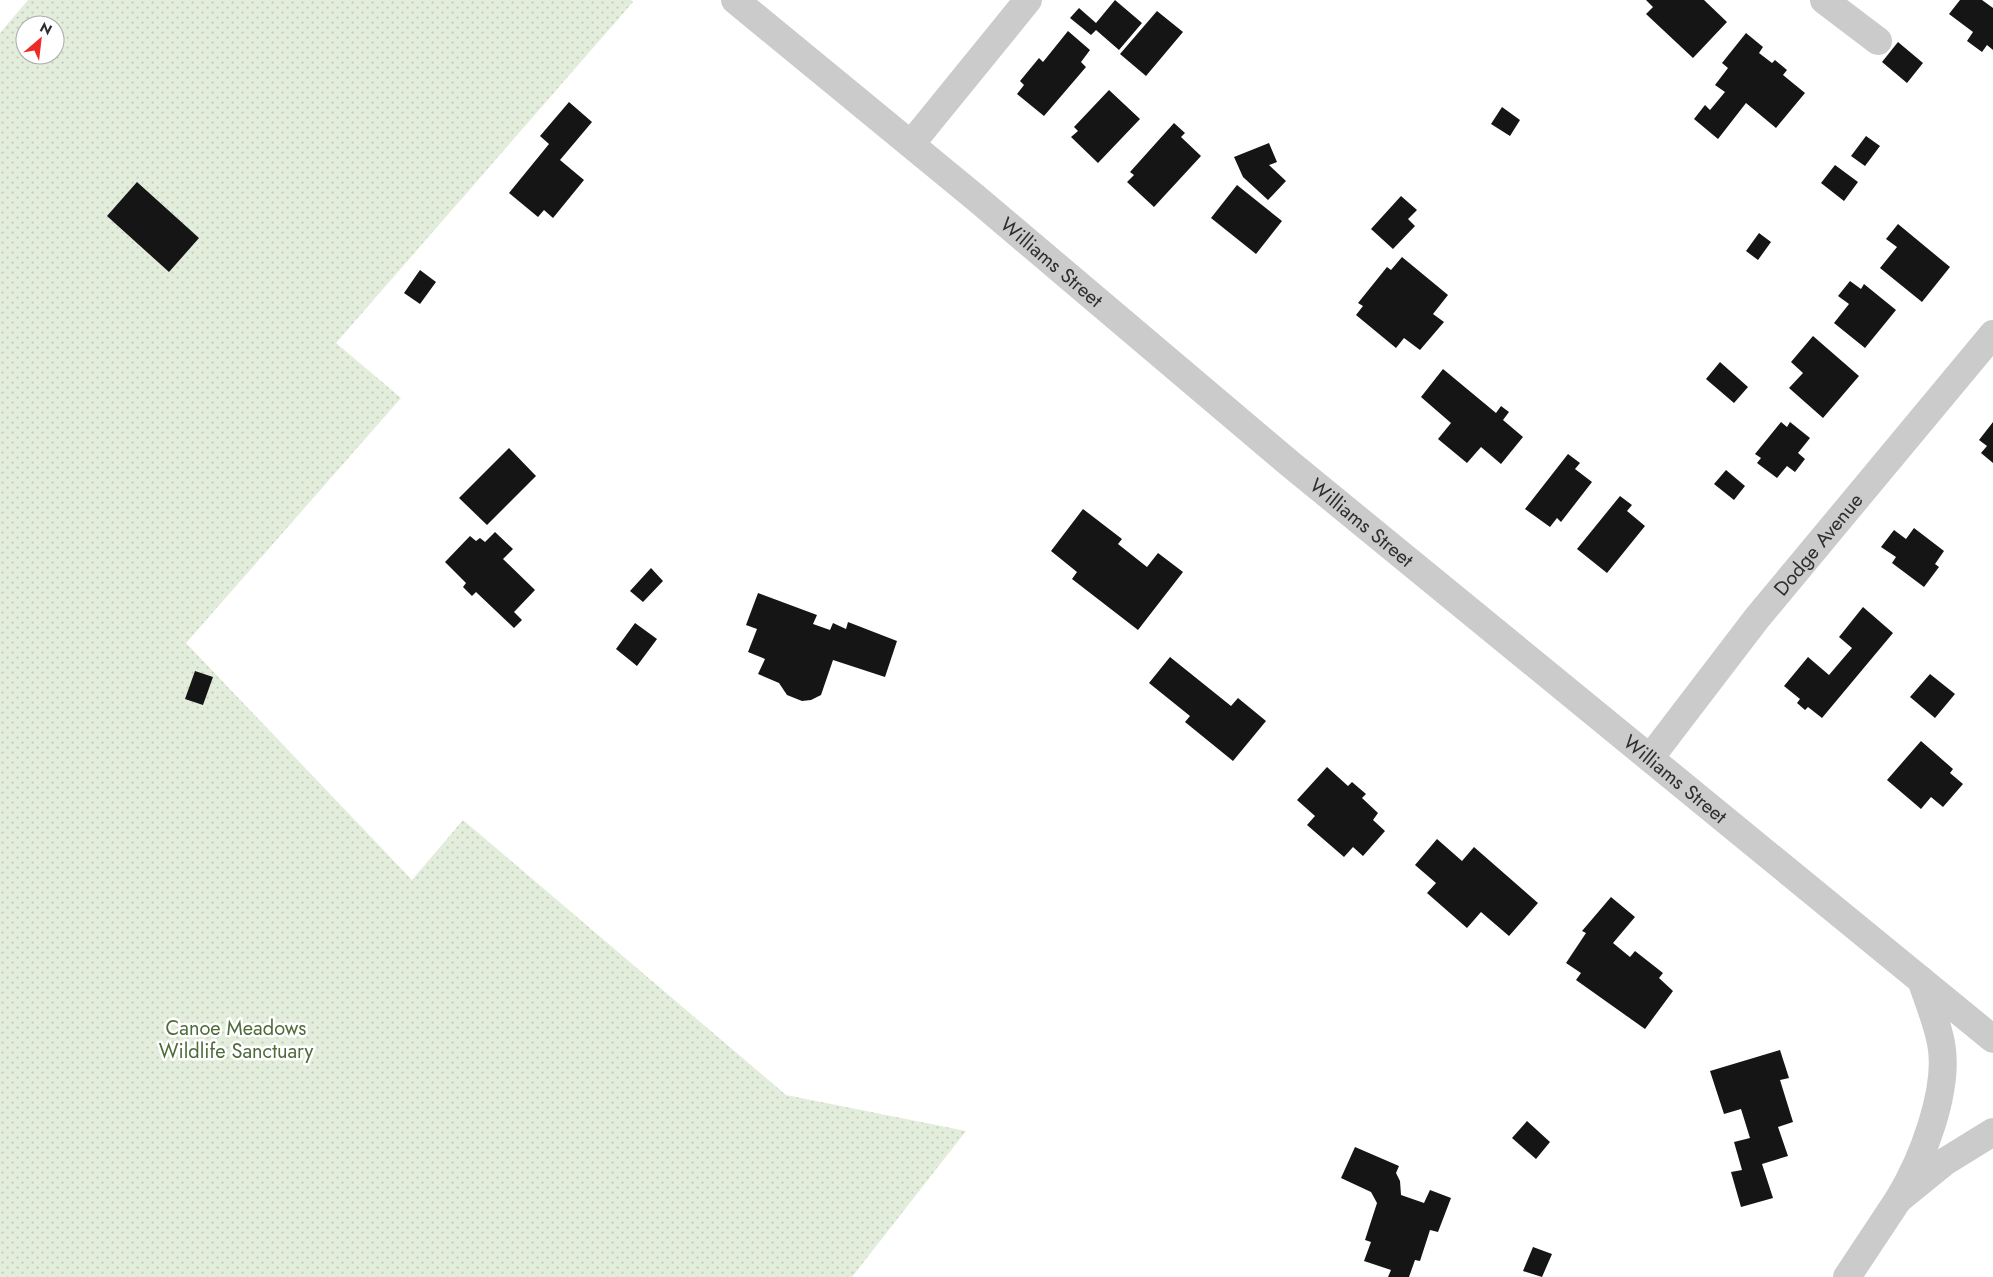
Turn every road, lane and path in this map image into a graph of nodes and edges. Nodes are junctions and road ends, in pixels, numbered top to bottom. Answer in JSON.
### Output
{"nodes":[{"id":1,"x":736,"y":0,"type":"edge"},
{"id":2,"x":1028,"y":0,"type":"edge"},
{"id":3,"x":1824,"y":0,"type":"edge"},
{"id":4,"x":1878,"y":41,"type":"dead end"},
{"id":5,"x":911,"y":144,"type":"junction"},
{"id":6,"x":1993,"y":334,"type":"edge"},
{"id":7,"x":1650,"y":758,"type":"junction"},
{"id":8,"x":1921,"y":980,"type":"junction"},
{"id":9,"x":1993,"y":1039,"type":"edge"},
{"id":10,"x":1993,"y":1132,"type":"edge"},
{"id":11,"x":1898,"y":1200,"type":"junction"},
{"id":12,"x":1847,"y":1277,"type":"edge"}],
"edges":[{"from":1,"to":5,"type":"street","name":"Williams Street"},
{"from":2,"to":5,"type":"street"},
{"from":3,"to":4,"type":"street"},
{"from":5,"to":7,"type":"street","name":"Williams Street"},
{"from":6,"to":7,"type":"street","name":"Dodge Avenue"},
{"from":7,"to":8,"type":"street","name":"Williams Street"},
{"from":8,"to":9,"type":"street","name":"Williams Street"},
{"from":8,"to":11,"type":"street"},
{"from":10,"to":11,"type":"street"},
{"from":11,"to":12,"type":"street"}]}
